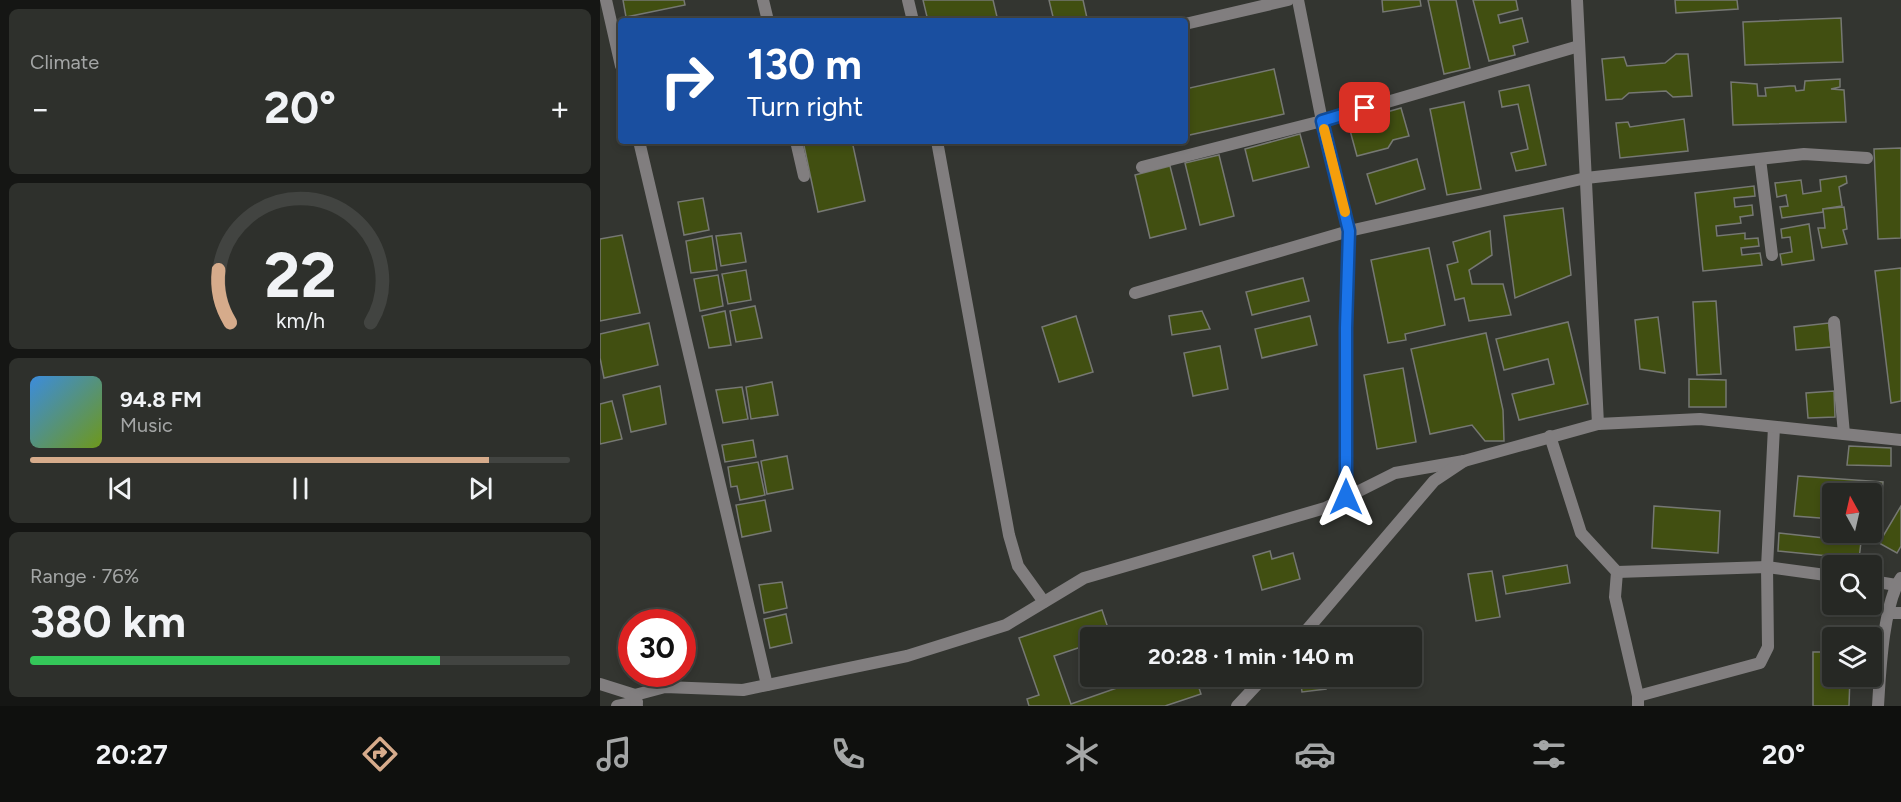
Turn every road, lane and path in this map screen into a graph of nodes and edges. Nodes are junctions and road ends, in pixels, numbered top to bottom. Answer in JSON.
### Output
{"nodes":[{"id":1,"x":606,"y":0,"type":"edge"},
{"id":2,"x":763,"y":0,"type":"edge"},
{"id":3,"x":908,"y":0,"type":"edge"},
{"id":4,"x":1288,"y":0,"type":"edge"},
{"id":5,"x":1298,"y":0,"type":"edge"},
{"id":6,"x":1577,"y":0,"type":"edge"},
{"id":7,"x":767,"y":18,"type":"edge"},
{"id":8,"x":912,"y":18,"type":"edge"},
{"id":9,"x":1188,"y":23,"type":"edge"},
{"id":10,"x":1579,"y":46,"type":"junction"},
{"id":11,"x":618,"y":53,"type":"edge"},
{"id":12,"x":1322,"y":121,"type":"junction"},
{"id":13,"x":640,"y":144,"type":"edge"},
{"id":14,"x":797,"y":144,"type":"edge"},
{"id":15,"x":938,"y":144,"type":"edge"},
{"id":16,"x":1867,"y":158,"type":"dead end"},
{"id":17,"x":1760,"y":159,"type":"junction"},
{"id":18,"x":1142,"y":167,"type":"dead end"},
{"id":19,"x":804,"y":176,"type":"dead end"},
{"id":20,"x":1586,"y":177,"type":"junction"},
{"id":21,"x":1349,"y":231,"type":"junction"},
{"id":22,"x":1772,"y":255,"type":"dead end"},
{"id":23,"x":1134,"y":293,"type":"dead end"},
{"id":24,"x":1833,"y":322,"type":"dead end"},
{"id":25,"x":1598,"y":424,"type":"junction"},
{"id":26,"x":1774,"y":427,"type":"junction"},
{"id":27,"x":1844,"y":434,"type":"junction"},
{"id":28,"x":1550,"y":436,"type":"junction"},
{"id":29,"x":1901,"y":440,"type":"edge"},
{"id":30,"x":1464,"y":461,"type":"junction"},
{"id":31,"x":1346,"y":497,"type":"junction"},
{"id":32,"x":1767,"y":567,"type":"junction"},
{"id":33,"x":1617,"y":572,"type":"junction"},
{"id":34,"x":1822,"y":574,"type":"edge"},
{"id":35,"x":1882,"y":581,"type":"edge"},
{"id":36,"x":1899,"y":581,"type":"edge"},
{"id":37,"x":1044,"y":602,"type":"junction"},
{"id":38,"x":1895,"y":613,"type":"edge"},
{"id":39,"x":1309,"y":627,"type":"edge"},
{"id":40,"x":600,"y":684,"type":"edge"},
{"id":41,"x":767,"y":685,"type":"junction"},
{"id":42,"x":1255,"y":687,"type":"edge"},
{"id":43,"x":636,"y":701,"type":"edge"},
{"id":44,"x":1638,"y":701,"type":"edge"},
{"id":45,"x":617,"y":706,"type":"edge"},
{"id":46,"x":1238,"y":706,"type":"edge"},
{"id":47,"x":1878,"y":706,"type":"edge"}],
"edges":[{"from":1,"to":11,"type":"street"},
{"from":2,"to":7,"type":"street"},
{"from":3,"to":8,"type":"street"},
{"from":4,"to":9,"type":"street"},
{"from":5,"to":12,"type":"street"},
{"from":6,"to":10,"type":"street"},
{"from":10,"to":12,"type":"street"},
{"from":10,"to":20,"type":"street"},
{"from":12,"to":18,"type":"street"},
{"from":12,"to":21,"type":"street"},
{"from":13,"to":41,"type":"street"},
{"from":14,"to":19,"type":"street"},
{"from":15,"to":37,"type":"street"},
{"from":16,"to":17,"type":"street"},
{"from":17,"to":20,"type":"street"},
{"from":17,"to":22,"type":"street"},
{"from":20,"to":21,"type":"street"},
{"from":20,"to":25,"type":"street"},
{"from":21,"to":23,"type":"street"},
{"from":21,"to":31,"type":"street"},
{"from":24,"to":27,"type":"street"},
{"from":25,"to":26,"type":"street"},
{"from":25,"to":28,"type":"street"},
{"from":26,"to":27,"type":"street"},
{"from":26,"to":32,"type":"street"},
{"from":27,"to":29,"type":"street"},
{"from":28,"to":30,"type":"street"},
{"from":28,"to":33,"type":"street"},
{"from":30,"to":31,"type":"street"},
{"from":30,"to":39,"type":"street"},
{"from":31,"to":37,"type":"street"},
{"from":32,"to":33,"type":"street"},
{"from":32,"to":34,"type":"street"},
{"from":32,"to":44,"type":"street"},
{"from":33,"to":44,"type":"street"},
{"from":35,"to":36,"type":"street"},
{"from":36,"to":38,"type":"street"},
{"from":37,"to":41,"type":"street"},
{"from":38,"to":47,"type":"street"},
{"from":40,"to":43,"type":"street"},
{"from":41,"to":43,"type":"street"},
{"from":42,"to":46,"type":"street"},
{"from":43,"to":45,"type":"street"}]}
